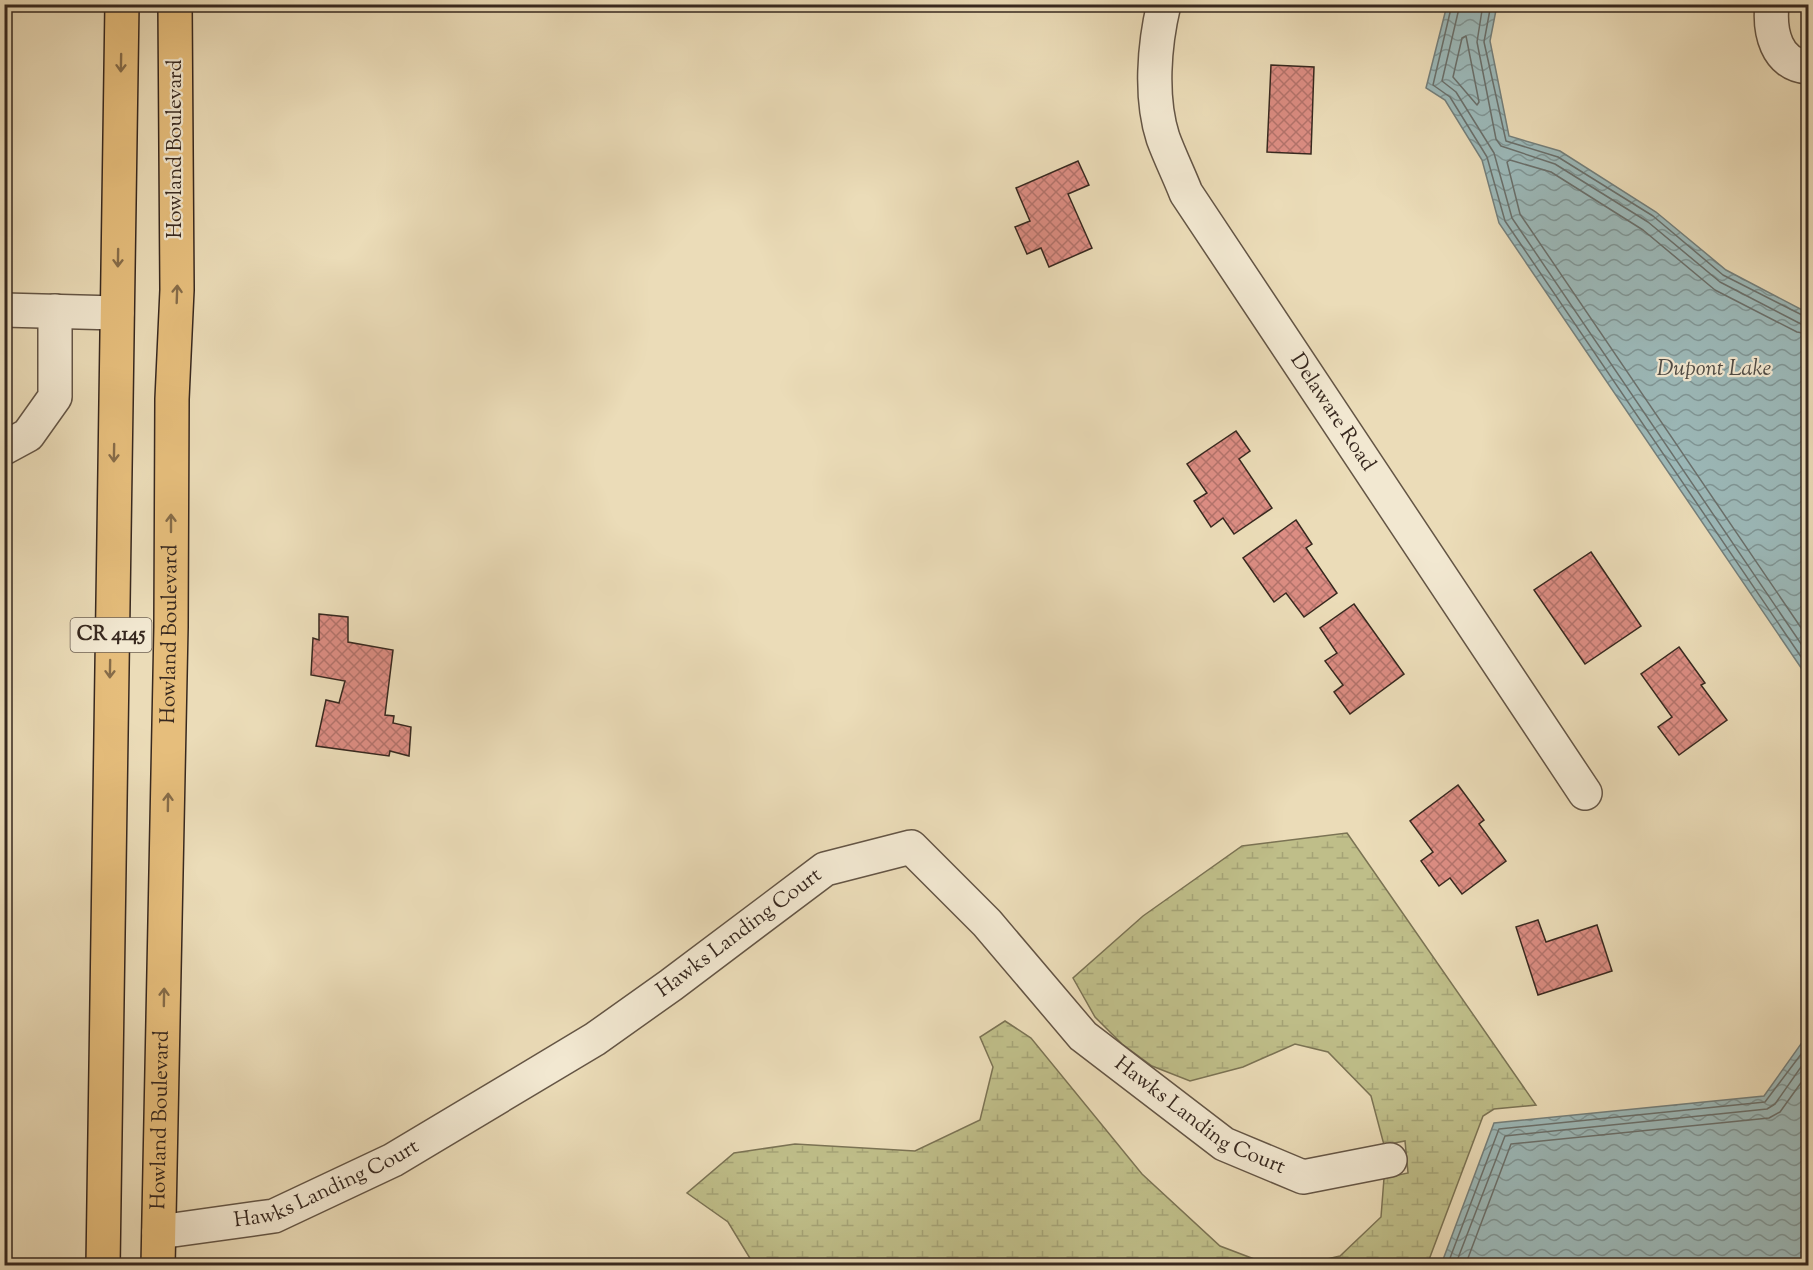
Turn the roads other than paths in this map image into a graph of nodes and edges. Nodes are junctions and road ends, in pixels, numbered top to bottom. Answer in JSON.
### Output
{"nodes":[{"id":1,"x":122,"y":4,"type":"edge"},
{"id":2,"x":175,"y":4,"type":"edge"},
{"id":3,"x":1164,"y":4,"type":"edge"},
{"id":4,"x":1772,"y":4,"type":"edge"},
{"id":5,"x":1809,"y":67,"type":"edge"},
{"id":6,"x":4,"y":310,"type":"edge"},
{"id":7,"x":55,"y":311,"type":"junction"},
{"id":8,"x":117,"y":313,"type":"junction"},
{"id":9,"x":4,"y":448,"type":"edge"},
{"id":10,"x":1585,"y":793,"type":"dead end"},
{"id":11,"x":1390,"y":1160,"type":"dead end"},
{"id":12,"x":159,"y":1232,"type":"junction"},
{"id":13,"x":103,"y":1266,"type":"edge"},
{"id":14,"x":158,"y":1266,"type":"edge"}],
"edges":[{"from":1,"to":8,"type":"main road","number":"CR 4145","one_way":true},
{"from":12,"to":2,"type":"main road","name":"Howland Boulevard","number":"CR 4145","one_way":true},
{"from":3,"to":10,"type":"street","name":"Delaware Road"},
{"from":4,"to":5,"type":"street"},
{"from":6,"to":7,"type":"street"},
{"from":7,"to":8,"type":"street"},
{"from":7,"to":9,"type":"street"},
{"from":8,"to":13,"type":"main road","number":"CR 4145","one_way":true},
{"from":11,"to":12,"type":"street","name":"Hawks Landing Court"},
{"from":12,"to":14,"type":"main road","name":"Howland Boulevard","number":"CR 4145"}]}
